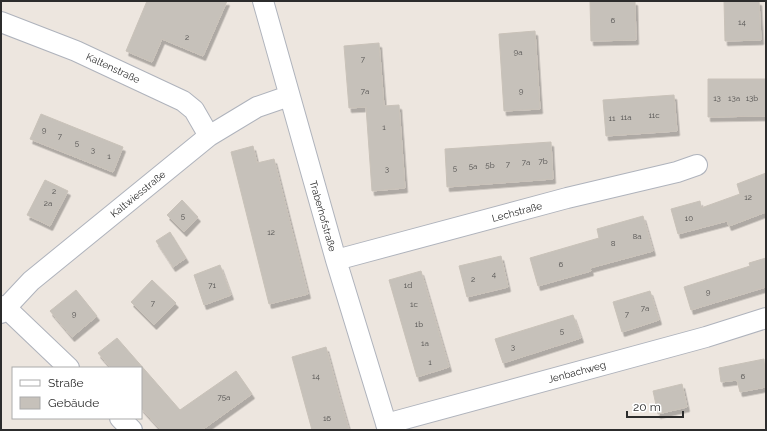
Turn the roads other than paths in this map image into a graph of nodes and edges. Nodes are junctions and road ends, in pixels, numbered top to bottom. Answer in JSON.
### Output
{"nodes":[{"id":1,"x":263,"y":1,"type":"edge"},
{"id":2,"x":1,"y":22,"type":"edge"},
{"id":3,"x":289,"y":96,"type":"junction"},
{"id":4,"x":209,"y":136,"type":"junction"},
{"id":5,"x":697,"y":165,"type":"dead end"},
{"id":6,"x":336,"y":260,"type":"junction"},
{"id":7,"x":2,"y":309,"type":"edge"},
{"id":8,"x":766,"y":318,"type":"edge"},
{"id":9,"x":68,"y":367,"type":"edge"},
{"id":10,"x":121,"y":419,"type":"edge"},
{"id":11,"x":387,"y":427,"type":"edge"},
{"id":12,"x":132,"y":430,"type":"edge"}],
"edges":[{"from":1,"to":3,"type":"street","name":"Traberhofstraße"},
{"from":2,"to":4,"type":"street","name":"Kaltenstraße"},
{"from":3,"to":4,"type":"street","name":"Kaltwiesstraße"},
{"from":3,"to":6,"type":"street","name":"Traberhofstraße"},
{"from":4,"to":7,"type":"street","name":"Kaltwiesstraße"},
{"from":5,"to":6,"type":"street","name":"Lechstraße"},
{"from":6,"to":11,"type":"street","name":"Traberhofstraße"},
{"from":7,"to":9,"type":"street"},
{"from":8,"to":11,"type":"street","name":"Jenbachweg"},
{"from":10,"to":12,"type":"street"}]}
